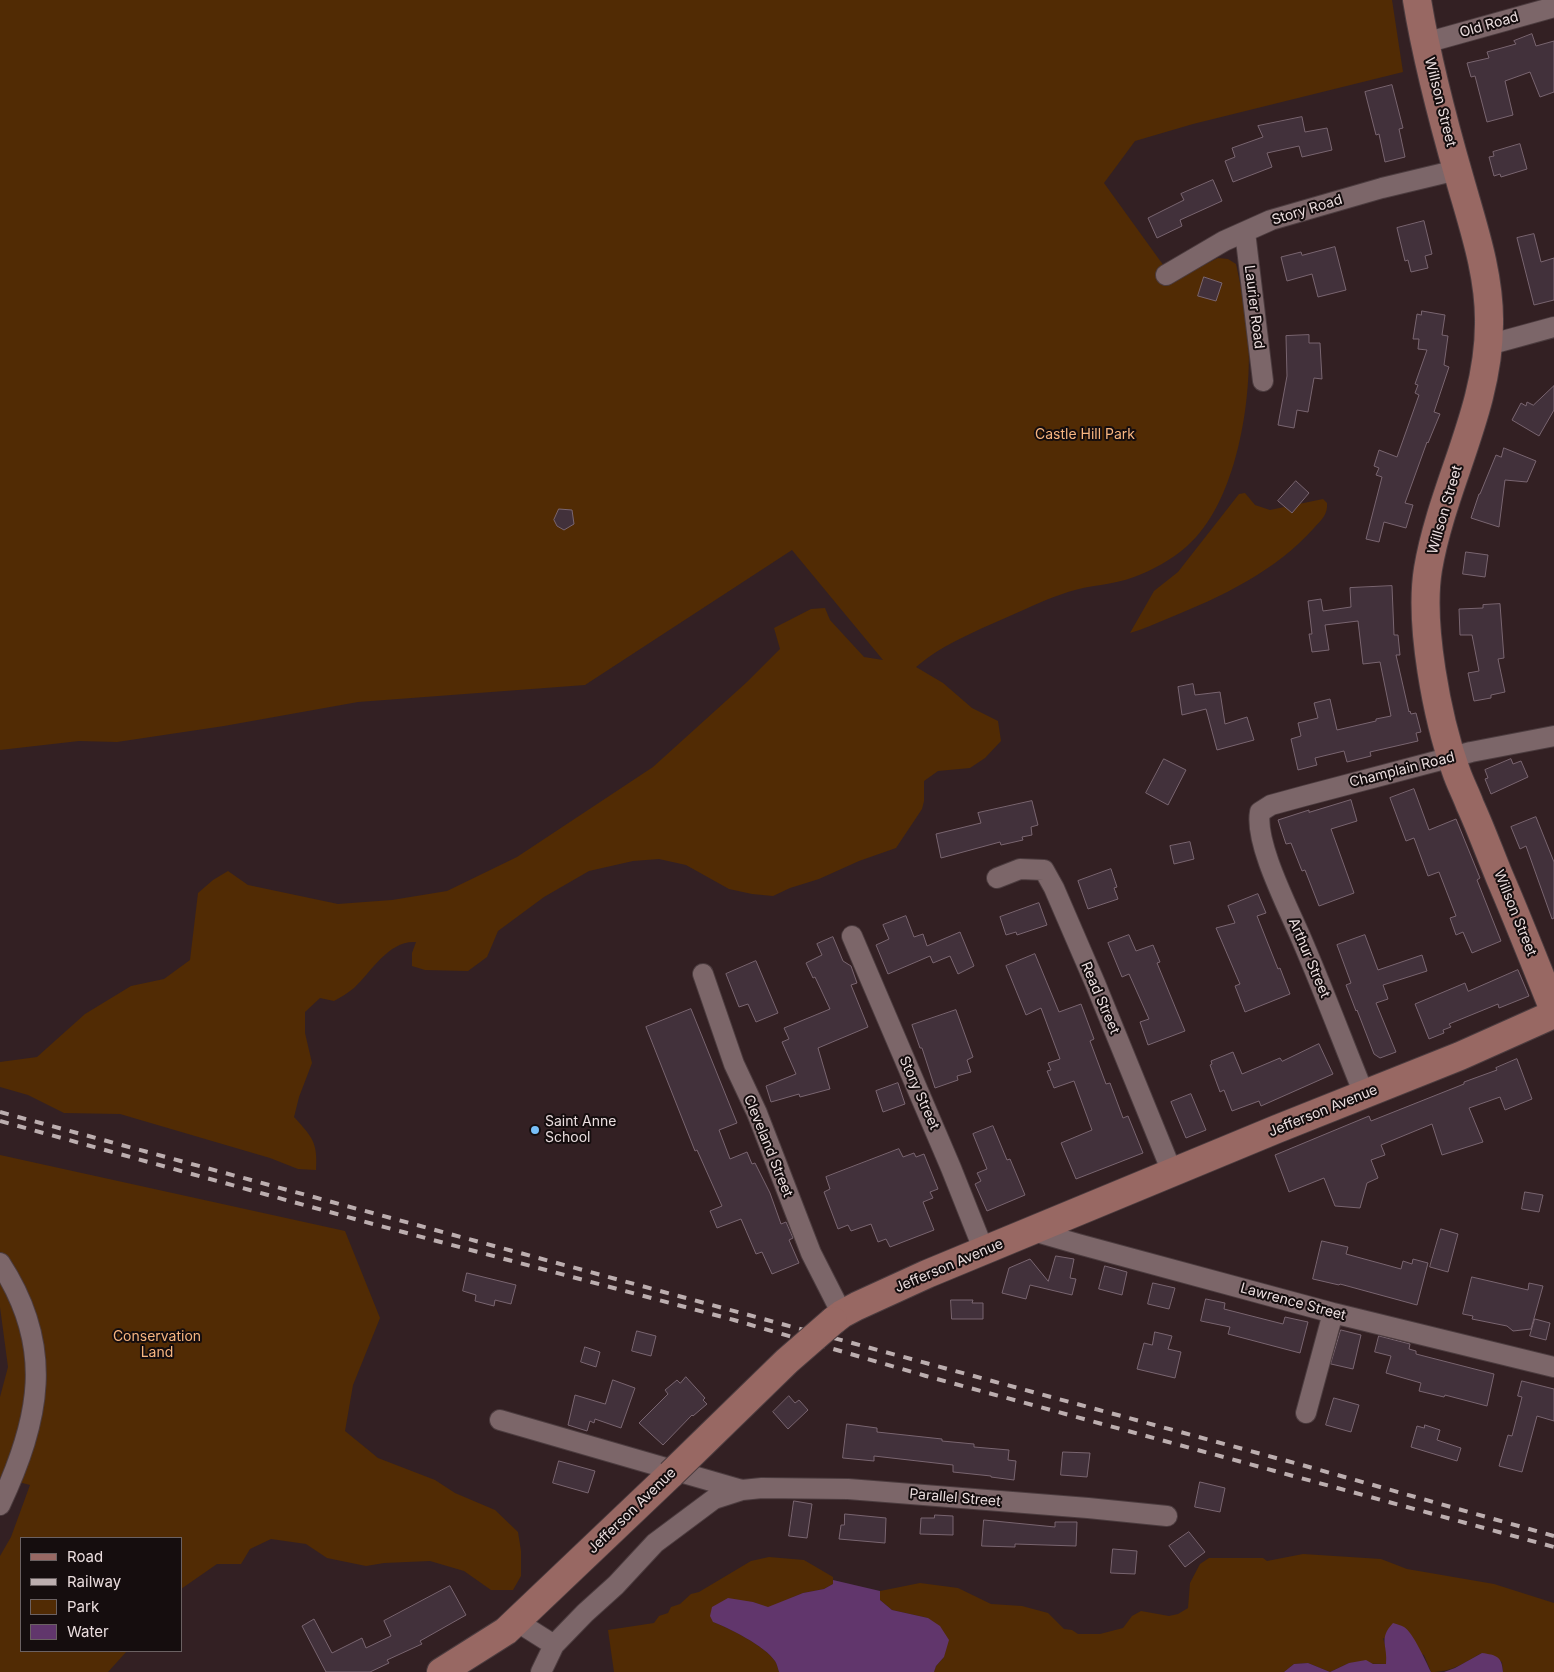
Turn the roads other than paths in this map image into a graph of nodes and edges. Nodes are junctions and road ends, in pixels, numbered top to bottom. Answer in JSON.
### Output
{"nodes":[{"id":1,"x":1418,"y":0,"type":"edge"},
{"id":2,"x":1554,"y":7,"type":"edge"},
{"id":3,"x":1425,"y":43,"type":"junction"},
{"id":4,"x":1457,"y":170,"type":"junction"},
{"id":5,"x":1244,"y":232,"type":"junction"},
{"id":6,"x":1166,"y":275,"type":"dead end"},
{"id":7,"x":1554,"y":327,"type":"edge"},
{"id":8,"x":1488,"y":345,"type":"junction"},
{"id":9,"x":1264,"y":381,"type":"dead end"},
{"id":10,"x":1554,"y":736,"type":"edge"},
{"id":11,"x":1452,"y":758,"type":"junction"},
{"id":12,"x":1258,"y":820,"type":"joint"},
{"id":13,"x":997,"y":878,"type":"dead end"},
{"id":14,"x":852,"y":936,"type":"dead end"},
{"id":15,"x":703,"y":974,"type":"dead end"},
{"id":16,"x":1554,"y":1012,"type":"edge"},
{"id":17,"x":1364,"y":1094,"type":"junction"},
{"id":18,"x":1172,"y":1172,"type":"junction"},
{"id":19,"x":1033,"y":1231,"type":"junction"},
{"id":20,"x":984,"y":1251,"type":"junction"},
{"id":21,"x":0,"y":1263,"type":"edge"},
{"id":22,"x":1333,"y":1313,"type":"junction"},
{"id":23,"x":837,"y":1318,"type":"junction"},
{"id":24,"x":1554,"y":1367,"type":"edge"},
{"id":25,"x":1306,"y":1413,"type":"dead end"},
{"id":26,"x":500,"y":1420,"type":"dead end"},
{"id":27,"x":742,"y":1490,"type":"junction"},
{"id":28,"x":0,"y":1505,"type":"edge"},
{"id":29,"x":1167,"y":1516,"type":"dead end"},
{"id":30,"x":523,"y":1615,"type":"junction"},
{"id":31,"x":554,"y":1645,"type":"junction"},
{"id":32,"x":441,"y":1672,"type":"edge"},
{"id":33,"x":540,"y":1672,"type":"edge"}],
"edges":[{"from":1,"to":3,"type":"main road","name":"Willson Street"},
{"from":2,"to":3,"type":"street","name":"Old Road"},
{"from":3,"to":4,"type":"main road","name":"Willson Street"},
{"from":4,"to":5,"type":"street","name":"Story Road"},
{"from":4,"to":8,"type":"main road","name":"Willson Street"},
{"from":5,"to":6,"type":"street","name":"Story Road"},
{"from":5,"to":9,"type":"street","name":"Laurier Road"},
{"from":7,"to":8,"type":"street"},
{"from":8,"to":11,"type":"main road","name":"Willson Street"},
{"from":10,"to":11,"type":"street","name":"Champlain Road"},
{"from":11,"to":12,"type":"street","name":"Champlain Road"},
{"from":11,"to":16,"type":"main road","name":"Willson Street"},
{"from":12,"to":17,"type":"street","name":"Arthur Street"},
{"from":13,"to":18,"type":"street","name":"Read Street"},
{"from":14,"to":20,"type":"street","name":"Story Street"},
{"from":15,"to":23,"type":"street","name":"Cleveland Street"},
{"from":16,"to":17,"type":"main road","name":"Jefferson Avenue"},
{"from":17,"to":18,"type":"main road","name":"Jefferson Avenue"},
{"from":18,"to":19,"type":"main road","name":"Jefferson Avenue"},
{"from":19,"to":20,"type":"main road","name":"Jefferson Avenue"},
{"from":19,"to":22,"type":"street","name":"Lawrence Street"},
{"from":20,"to":23,"type":"main road","name":"Jefferson Avenue"},
{"from":21,"to":28,"type":"street"},
{"from":22,"to":24,"type":"street","name":"Lawrence Street"},
{"from":22,"to":25,"type":"street"},
{"from":23,"to":30,"type":"main road","name":"Jefferson Avenue","bridge":true},
{"from":26,"to":27,"type":"street","name":"Parallel Street"},
{"from":27,"to":29,"type":"street","name":"Parallel Street"},
{"from":27,"to":31,"type":"street","name":"Parallel Street"},
{"from":30,"to":31,"type":"street"},
{"from":30,"to":32,"type":"main road","name":"Jefferson Avenue"},
{"from":31,"to":33,"type":"street","name":"Parallel Street"}]}
